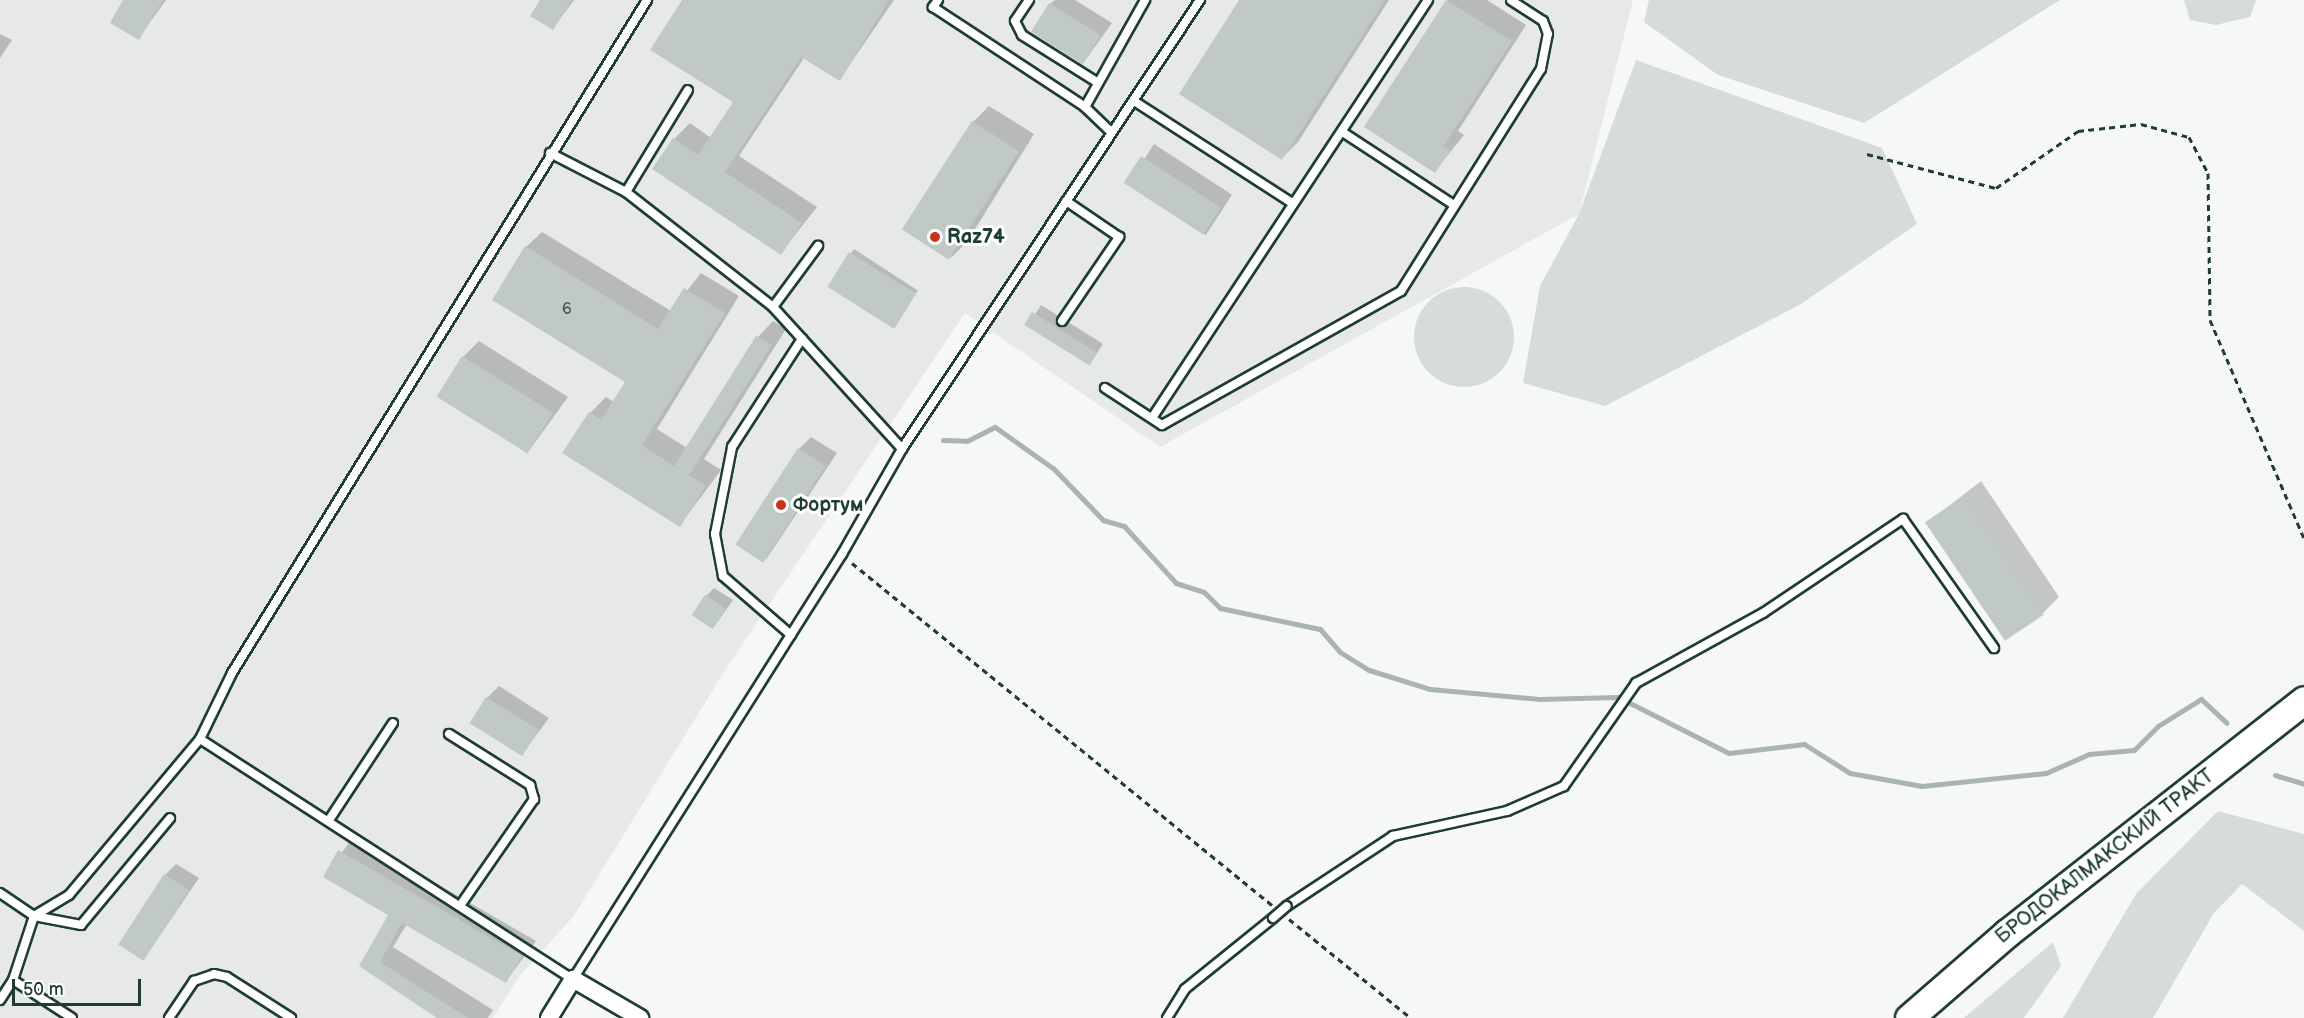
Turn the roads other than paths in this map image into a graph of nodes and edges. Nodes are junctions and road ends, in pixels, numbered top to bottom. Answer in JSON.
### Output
{"nodes":[{"id":1,"x":647,"y":0,"type":"edge"},
{"id":2,"x":938,"y":0,"type":"edge"},
{"id":3,"x":1029,"y":0,"type":"edge"},
{"id":4,"x":1145,"y":0,"type":"edge"},
{"id":5,"x":1200,"y":0,"type":"edge"},
{"id":6,"x":1428,"y":0,"type":"edge"},
{"id":7,"x":1511,"y":0,"type":"edge"},
{"id":8,"x":1097,"y":82,"type":"junction"},
{"id":9,"x":688,"y":90,"type":"dead end"},
{"id":10,"x":1134,"y":101,"type":"junction"},
{"id":11,"x":1085,"y":107,"type":"junction"},
{"id":12,"x":1112,"y":133,"type":"junction"},
{"id":13,"x":1344,"y":133,"type":"junction"},
{"id":14,"x":550,"y":153,"type":"junction"},
{"id":15,"x":626,"y":192,"type":"junction"},
{"id":16,"x":1066,"y":201,"type":"junction"},
{"id":17,"x":1291,"y":202,"type":"junction"},
{"id":18,"x":1454,"y":204,"type":"junction"},
{"id":19,"x":818,"y":246,"type":"dead end"},
{"id":20,"x":773,"y":307,"type":"junction"},
{"id":21,"x":1062,"y":321,"type":"dead end"},
{"id":22,"x":802,"y":339,"type":"junction"},
{"id":23,"x":1105,"y":388,"type":"dead end"},
{"id":24,"x":1152,"y":418,"type":"junction"},
{"id":25,"x":902,"y":449,"type":"junction"},
{"id":26,"x":791,"y":634,"type":"junction"},
{"id":27,"x":1994,"y":648,"type":"dead end"},
{"id":28,"x":2304,"y":700,"type":"edge"},
{"id":29,"x":393,"y":723,"type":"dead end"},
{"id":30,"x":449,"y":734,"type":"dead end"},
{"id":31,"x":200,"y":739,"type":"junction"},
{"id":32,"x":170,"y":818,"type":"dead end"},
{"id":33,"x":329,"y":820,"type":"junction"},
{"id":34,"x":0,"y":893,"type":"edge"},
{"id":35,"x":462,"y":903,"type":"junction"},
{"id":36,"x":34,"y":916,"type":"junction"},
{"id":37,"x":573,"y":979,"type":"junction"},
{"id":38,"x":13,"y":980,"type":"junction"},
{"id":39,"x":0,"y":1000,"type":"edge"},
{"id":40,"x":72,"y":1018,"type":"edge"},
{"id":41,"x":169,"y":1018,"type":"edge"},
{"id":42,"x":291,"y":1018,"type":"edge"},
{"id":43,"x":549,"y":1018,"type":"edge"},
{"id":44,"x":640,"y":1018,"type":"edge"},
{"id":45,"x":1167,"y":1018,"type":"edge"},
{"id":46,"x":1909,"y":1018,"type":"edge"}],
"edges":[{"from":1,"to":14,"type":"lane"},
{"from":2,"to":11,"type":"lane"},
{"from":3,"to":8,"type":"lane"},
{"from":4,"to":8,"type":"lane"},
{"from":5,"to":10,"type":"lane"},
{"from":6,"to":13,"type":"lane"},
{"from":7,"to":18,"type":"lane"},
{"from":8,"to":11,"type":"lane"},
{"from":9,"to":15,"type":"lane"},
{"from":10,"to":12,"type":"lane"},
{"from":10,"to":17,"type":"lane"},
{"from":11,"to":12,"type":"lane"},
{"from":12,"to":16,"type":"lane"},
{"from":13,"to":17,"type":"lane"},
{"from":13,"to":18,"type":"lane"},
{"from":14,"to":15,"type":"lane"},
{"from":14,"to":31,"type":"lane"},
{"from":15,"to":20,"type":"lane"},
{"from":16,"to":21,"type":"lane"},
{"from":16,"to":25,"type":"lane"},
{"from":17,"to":24,"type":"lane"},
{"from":18,"to":24,"type":"lane"},
{"from":19,"to":20,"type":"lane"},
{"from":20,"to":22,"type":"lane"},
{"from":22,"to":25,"type":"lane"},
{"from":22,"to":26,"type":"lane"},
{"from":23,"to":24,"type":"lane"},
{"from":25,"to":26,"type":"lane"},
{"from":26,"to":37,"type":"lane"},
{"from":27,"to":45,"type":"lane","bridge":true},
{"from":28,"to":46,"type":"main road","name":"БРОДОКАЛМАКСКИЙ ТРАКТ"},
{"from":29,"to":33,"type":"lane"},
{"from":30,"to":35,"type":"lane"},
{"from":31,"to":33,"type":"lane"},
{"from":31,"to":36,"type":"lane"},
{"from":32,"to":36,"type":"lane"},
{"from":33,"to":35,"type":"lane"},
{"from":34,"to":36,"type":"lane"},
{"from":35,"to":37,"type":"lane"},
{"from":36,"to":38,"type":"lane"},
{"from":37,"to":43,"type":"street"},
{"from":37,"to":44,"type":"street"},
{"from":38,"to":39,"type":"lane"},
{"from":38,"to":40,"type":"lane"},
{"from":41,"to":42,"type":"lane"}]}
